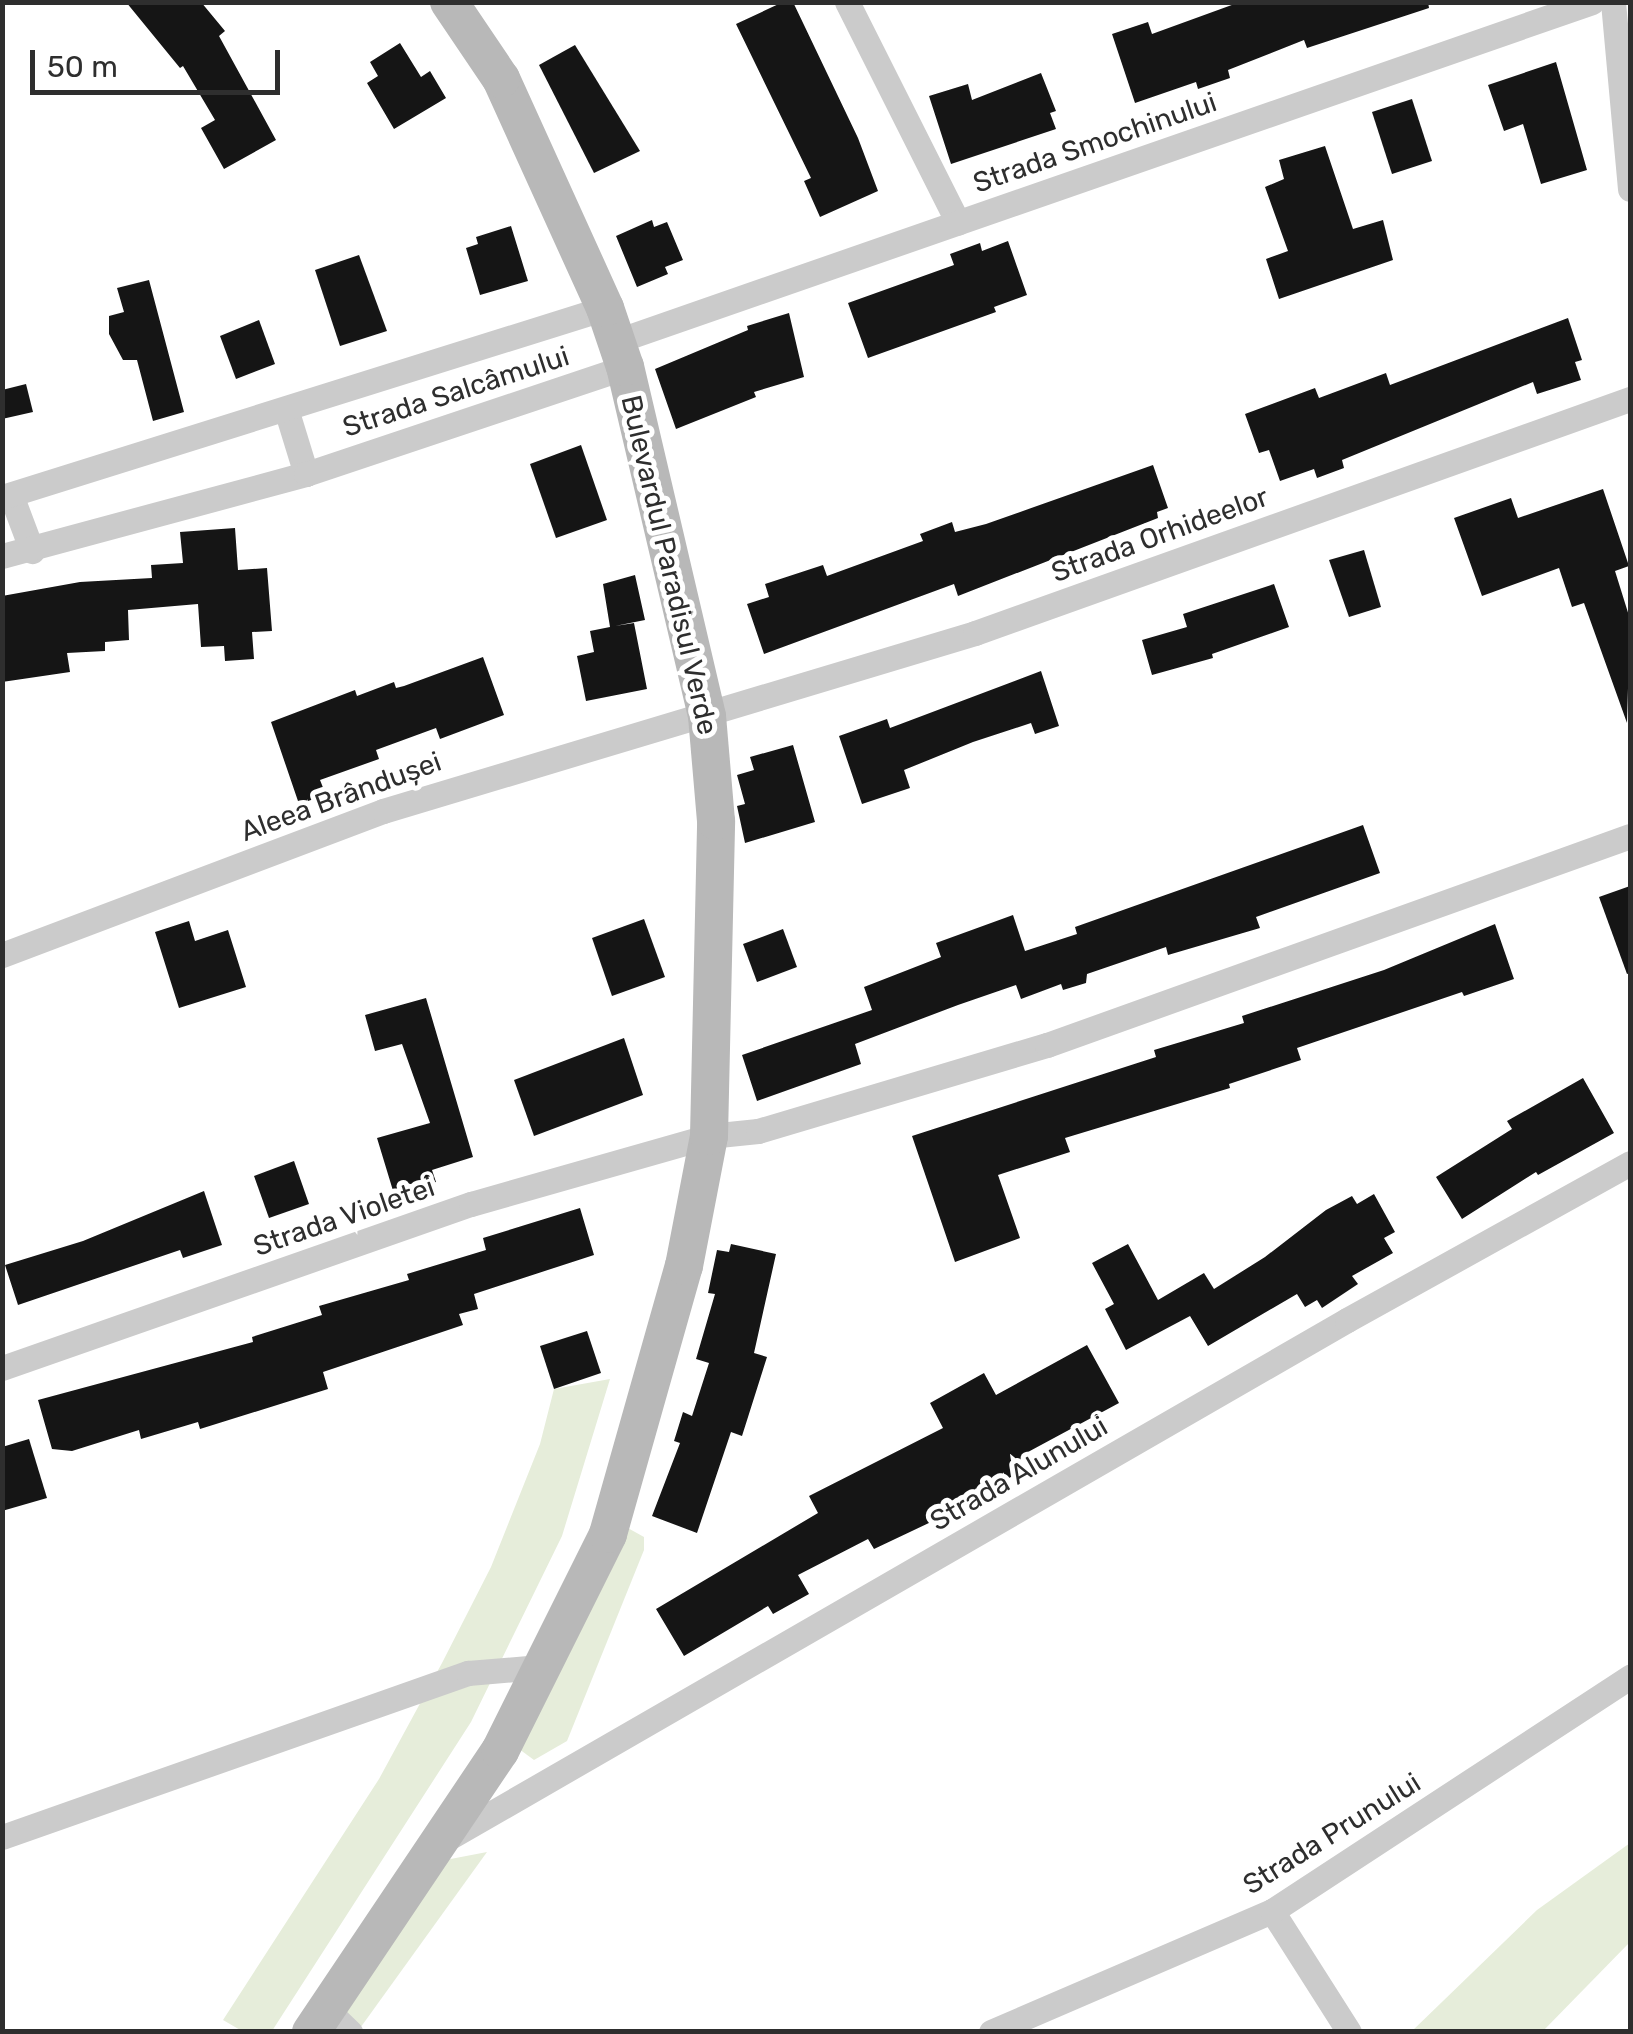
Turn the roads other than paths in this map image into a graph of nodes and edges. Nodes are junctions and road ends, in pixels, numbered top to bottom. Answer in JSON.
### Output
{"nodes":[{"id":1,"x":450,"y":2,"type":"edge"},
{"id":2,"x":846,"y":2,"type":"edge"},
{"id":3,"x":1592,"y":2,"type":"edge"},
{"id":4,"x":1613,"y":2,"type":"edge"},
{"id":5,"x":1627,"y":107,"type":"edge"},
{"id":6,"x":1630,"y":190,"type":"edge"},
{"id":7,"x":958,"y":223,"type":"junction"},
{"id":8,"x":616,"y":339,"type":"junction"},
{"id":9,"x":1630,"y":399,"type":"edge"},
{"id":10,"x":286,"y":409,"type":"junction"},
{"id":11,"x":306,"y":474,"type":"junction"},
{"id":12,"x":7,"y":496,"type":"edge"},
{"id":13,"x":32,"y":551,"type":"junction"},
{"id":14,"x":2,"y":556,"type":"edge"},
{"id":15,"x":707,"y":716,"type":"junction"},
{"id":16,"x":1630,"y":836,"type":"edge"},
{"id":17,"x":2,"y":955,"type":"edge"},
{"id":18,"x":709,"y":1136,"type":"junction"},
{"id":19,"x":1630,"y":1163,"type":"edge"},
{"id":20,"x":2,"y":1368,"type":"edge"},
{"id":21,"x":540,"y":1667,"type":"junction"},
{"id":22,"x":1630,"y":1677,"type":"edge"},
{"id":23,"x":2,"y":1837,"type":"edge"},
{"id":24,"x":441,"y":1843,"type":"junction"},
{"id":25,"x":1272,"y":1912,"type":"junction"},
{"id":26,"x":328,"y":2024,"type":"edge"},
{"id":27,"x":992,"y":2032,"type":"edge"},
{"id":28,"x":1349,"y":2032,"type":"edge"}],
"edges":[{"from":1,"to":8,"type":"street","name":"Bulevardul Paradisul Verde"},
{"from":2,"to":7,"type":"street"},
{"from":3,"to":7,"type":"street","name":"Strada Smochinului"},
{"from":4,"to":5,"type":"street"},
{"from":5,"to":6,"type":"street"},
{"from":7,"to":8,"type":"street","name":"Strada Smochinului"},
{"from":8,"to":10,"type":"street","name":"Strada Salcâmului"},
{"from":8,"to":11,"type":"street","name":"Strada Salcâmului"},
{"from":8,"to":15,"type":"street","name":"Bulevardul Paradisul Verde"},
{"from":9,"to":15,"type":"street","name":"Strada Orhideelor"},
{"from":10,"to":11,"type":"street"},
{"from":10,"to":12,"type":"street","name":"Strada Salcâmului"},
{"from":11,"to":13,"type":"street","name":"Strada Salcâmului"},
{"from":12,"to":13,"type":"street","name":"Strada Salcâmului"},
{"from":13,"to":14,"type":"street","name":"Strada Salcâmului"},
{"from":15,"to":17,"type":"street","name":"Aleea Brândușei"},
{"from":15,"to":18,"type":"street","name":"Bulevardul Paradisul Verde"},
{"from":16,"to":18,"type":"street"},
{"from":18,"to":20,"type":"street","name":"Strada Violetei"},
{"from":18,"to":21,"type":"street","name":"Bulevardul Paradisul Verde"},
{"from":19,"to":24,"type":"street","name":"Strada Alunului"},
{"from":21,"to":23,"type":"street"},
{"from":21,"to":24,"type":"street","name":"Bulevardul Paradisul Verde"},
{"from":22,"to":25,"type":"street","name":"Strada Prunului"},
{"from":24,"to":26,"type":"street","name":"Bulevardul Paradisul Verde"},
{"from":25,"to":27,"type":"street","name":"Strada Prunului"},
{"from":25,"to":28,"type":"street"}]}
